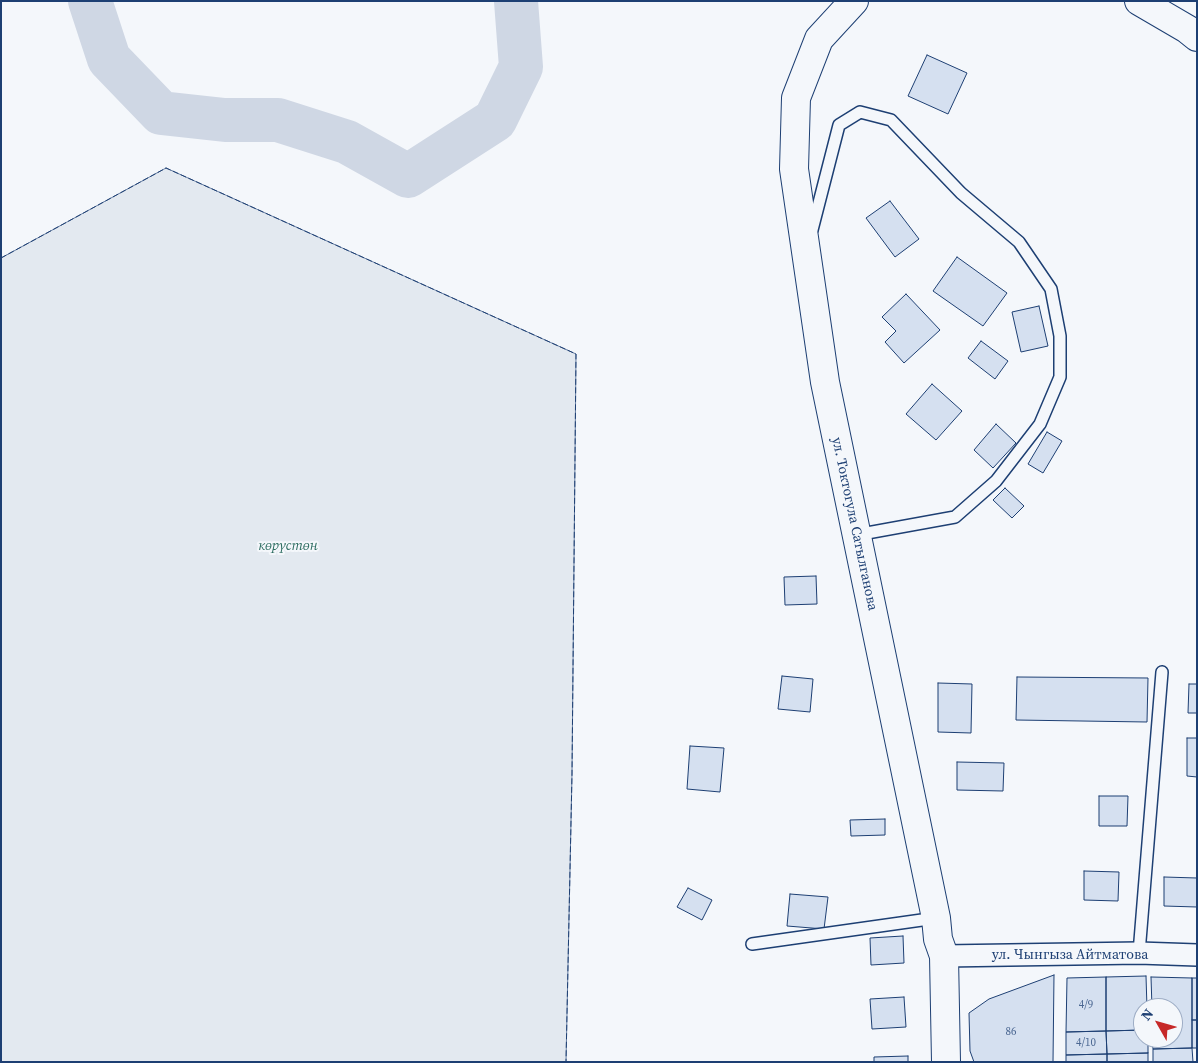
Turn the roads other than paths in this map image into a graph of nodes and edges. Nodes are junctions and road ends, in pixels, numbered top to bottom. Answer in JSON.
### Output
{"nodes":[{"id":1,"x":854,"y":1,"type":"edge"},
{"id":2,"x":1139,"y":1,"type":"edge"},
{"id":3,"x":1197,"y":37,"type":"edge"},
{"id":4,"x":806,"y":253,"type":"junction"},
{"id":5,"x":856,"y":535,"type":"junction"},
{"id":6,"x":1162,"y":672,"type":"dead end"},
{"id":7,"x":936,"y":918,"type":"junction"},
{"id":8,"x":752,"y":944,"type":"dead end"},
{"id":9,"x":1139,"y":953,"type":"junction"},
{"id":10,"x":1197,"y":955,"type":"edge"},
{"id":11,"x":944,"y":956,"type":"junction"},
{"id":12,"x":946,"y":1062,"type":"edge"}],
"edges":[{"from":1,"to":4,"type":"main road","name":"ул. Токтогула Сатылганова"},
{"from":2,"to":3,"type":"main road"},
{"from":4,"to":5,"type":"main road","name":"ул. Токтогула Сатылганова"},
{"from":4,"to":5,"type":"lane"},
{"from":5,"to":7,"type":"main road","name":"ул. Токтогула Сатылганова"},
{"from":6,"to":9,"type":"lane"},
{"from":7,"to":8,"type":"lane"},
{"from":7,"to":11,"type":"main road","name":"ул. Токтогула Сатылганова"},
{"from":9,"to":10,"type":"street","name":"ул. Чынгыза Айтматова"},
{"from":9,"to":11,"type":"street","name":"ул. Чынгыза Айтматова"},
{"from":11,"to":12,"type":"main road","name":"ул. Токтогула Сатылганова"}]}
